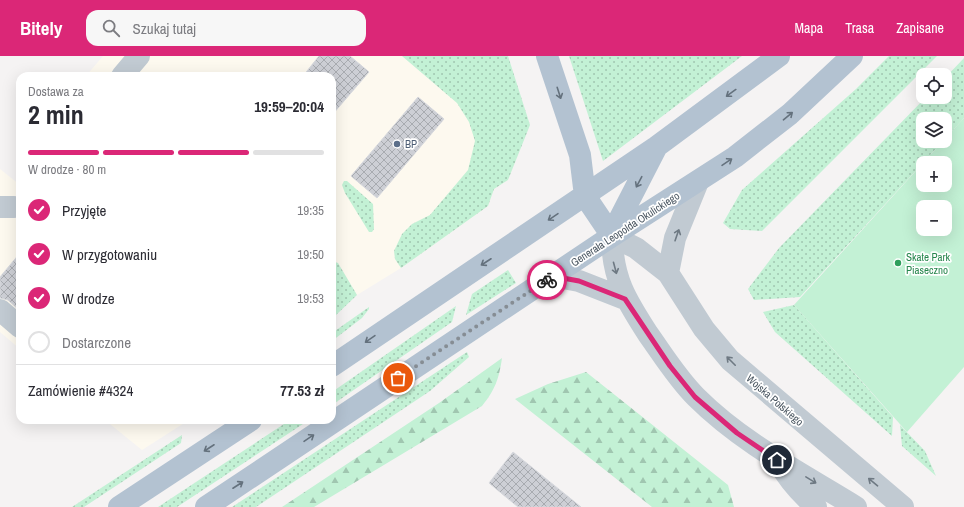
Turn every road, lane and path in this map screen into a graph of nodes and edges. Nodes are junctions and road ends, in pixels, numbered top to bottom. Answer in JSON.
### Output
{"nodes":[{"id":1,"x":139,"y":56,"type":"edge"},
{"id":2,"x":547,"y":56,"type":"edge"},
{"id":3,"x":779,"y":56,"type":"edge"},
{"id":4,"x":852,"y":56,"type":"edge"},
{"id":5,"x":125,"y":72,"type":"edge"},
{"id":6,"x":656,"y":147,"type":"junction"},
{"id":7,"x":697,"y":184,"type":"junction"},
{"id":8,"x":585,"y":196,"type":"junction"},
{"id":9,"x":612,"y":236,"type":"junction"},
{"id":10,"x":668,"y":273,"type":"junction"},
{"id":11,"x":552,"y":276,"type":"junction"},
{"id":12,"x":625,"y":299,"type":"junction"},
{"id":13,"x":0,"y":310,"type":"edge"},
{"id":14,"x":16,"y":324,"type":"edge"},
{"id":15,"x":336,"y":363,"type":"edge"},
{"id":16,"x":336,"y":420,"type":"edge"},
{"id":17,"x":245,"y":424,"type":"edge"},
{"id":18,"x":330,"y":424,"type":"edge"},
{"id":19,"x":777,"y":460,"type":"junction"},
{"id":20,"x":119,"y":507,"type":"edge"},
{"id":21,"x":206,"y":507,"type":"edge"},
{"id":22,"x":816,"y":507,"type":"edge"},
{"id":23,"x":856,"y":507,"type":"edge"},
{"id":24,"x":903,"y":507,"type":"edge"}],
"edges":[{"from":1,"to":5,"type":"street"},
{"from":2,"to":8,"type":"main road","one_way":true},
{"from":3,"to":6,"type":"main road","one_way":true},
{"from":7,"to":4,"type":"main road","name":"Generała Leopolda Okulickiego","one_way":true},
{"from":6,"to":8,"type":"main road"},
{"from":6,"to":9,"type":"main road","one_way":true},
{"from":7,"to":9,"type":"main road","name":"Generała Leopolda Okulickiego"},
{"from":10,"to":7,"type":"street","one_way":true},
{"from":8,"to":9,"type":"main road"},
{"from":8,"to":15,"type":"main road","one_way":true},
{"from":9,"to":10,"type":"street","name":"Wojska Polskiego"},
{"from":9,"to":11,"type":"main road","name":"Generała Leopolda Okulickiego"},
{"from":9,"to":12,"type":"street","one_way":true},
{"from":24,"to":10,"type":"street","name":"Wojska Polskiego","one_way":true},
{"from":11,"to":12,"type":"street"},
{"from":16,"to":11,"type":"main road","name":"Generała Leopolda Okulickiego","one_way":true},
{"from":12,"to":19,"type":"street"},
{"from":13,"to":14,"type":"street"},
{"from":17,"to":20,"type":"main road","one_way":true},
{"from":21,"to":18,"type":"main road","name":"Generała Leopolda Okulickiego","one_way":true},
{"from":19,"to":22,"type":"street"},
{"from":19,"to":23,"type":"street","one_way":true}]}
